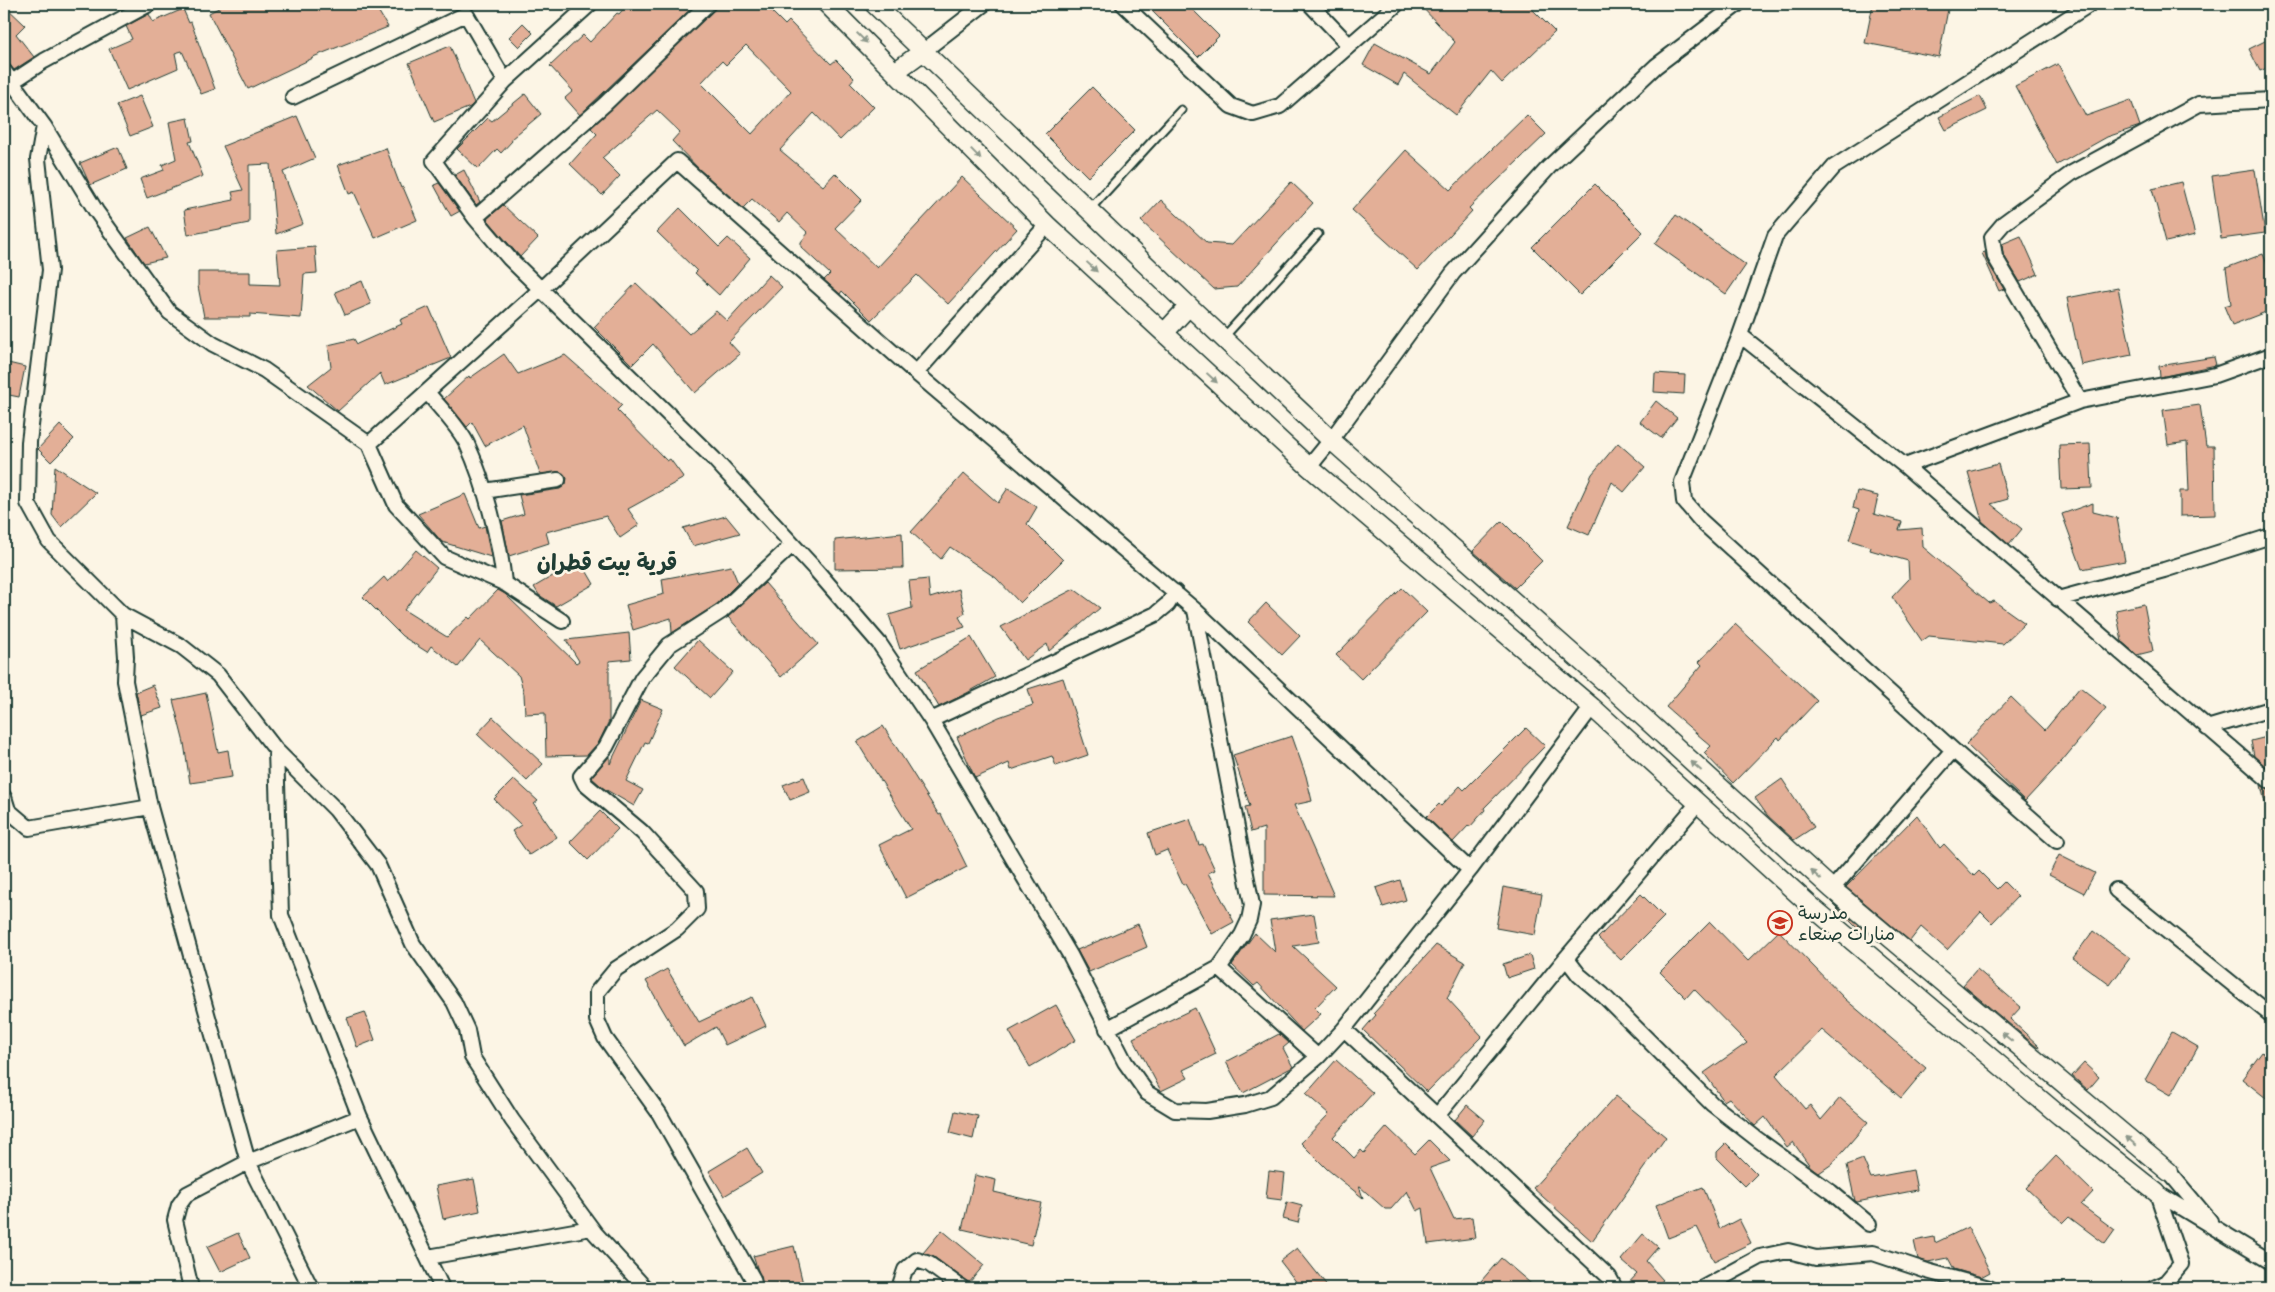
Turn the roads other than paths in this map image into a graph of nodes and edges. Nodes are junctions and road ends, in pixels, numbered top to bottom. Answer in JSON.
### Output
{"nodes":[{"id":1,"x":149,"y":4,"type":"edge"},
{"id":2,"x":590,"y":4,"type":"edge"},
{"id":3,"x":708,"y":4,"type":"edge"},
{"id":4,"x":828,"y":4,"type":"edge"},
{"id":5,"x":874,"y":4,"type":"edge"},
{"id":6,"x":984,"y":4,"type":"edge"},
{"id":7,"x":1123,"y":4,"type":"edge"},
{"id":8,"x":1310,"y":4,"type":"edge"},
{"id":9,"x":1398,"y":4,"type":"edge"},
{"id":10,"x":1738,"y":4,"type":"edge"},
{"id":11,"x":2081,"y":6,"type":"edge"},
{"id":12,"x":1349,"y":45,"type":"junction"},
{"id":13,"x":924,"y":50,"type":"junction"},
{"id":14,"x":896,"y":71,"type":"junction"},
{"id":15,"x":8,"y":76,"type":"edge"},
{"id":16,"x":505,"y":81,"type":"junction"},
{"id":17,"x":293,"y":96,"type":"dead end"},
{"id":18,"x":2271,"y":100,"type":"edge"},
{"id":19,"x":1181,"y":110,"type":"dead end"},
{"id":20,"x":44,"y":126,"type":"junction"},
{"id":21,"x":1089,"y":210,"type":"junction"},
{"id":22,"x":475,"y":218,"type":"junction"},
{"id":23,"x":1047,"y":226,"type":"junction"},
{"id":24,"x":1318,"y":234,"type":"dead end"},
{"id":25,"x":540,"y":290,"type":"junction"},
{"id":26,"x":1188,"y":306,"type":"junction"},
{"id":27,"x":1164,"y":333,"type":"junction"},
{"id":28,"x":1740,"y":335,"type":"junction"},
{"id":29,"x":1223,"y":338,"type":"junction"},
{"id":30,"x":2271,"y":355,"type":"edge"},
{"id":31,"x":916,"y":373,"type":"junction"},
{"id":32,"x":427,"y":392,"type":"junction"},
{"id":33,"x":2080,"y":401,"type":"junction"},
{"id":34,"x":1331,"y":440,"type":"junction"},
{"id":35,"x":369,"y":444,"type":"junction"},
{"id":36,"x":1905,"y":466,"type":"junction"},
{"id":37,"x":1309,"y":467,"type":"junction"},
{"id":38,"x":558,"y":480,"type":"dead end"},
{"id":39,"x":484,"y":491,"type":"junction"},
{"id":40,"x":2271,"y":536,"type":"edge"},
{"id":41,"x":792,"y":544,"type":"junction"},
{"id":42,"x":504,"y":583,"type":"junction"},
{"id":43,"x":1175,"y":592,"type":"junction"},
{"id":44,"x":2058,"y":599,"type":"junction"},
{"id":45,"x":1196,"y":610,"type":"junction"},
{"id":46,"x":123,"y":615,"type":"junction"},
{"id":47,"x":562,"y":621,"type":"dead end"},
{"id":48,"x":1592,"y":707,"type":"junction"},
{"id":49,"x":2271,"y":710,"type":"edge"},
{"id":50,"x":932,"y":720,"type":"junction"},
{"id":51,"x":2207,"y":728,"type":"junction"},
{"id":52,"x":276,"y":750,"type":"junction"},
{"id":53,"x":1953,"y":750,"type":"junction"},
{"id":54,"x":2271,"y":782,"type":"edge"},
{"id":55,"x":4,"y":797,"type":"edge"},
{"id":56,"x":1698,"y":803,"type":"junction"},
{"id":57,"x":150,"y":807,"type":"junction"},
{"id":58,"x":2057,"y":841,"type":"dead end"},
{"id":59,"x":1470,"y":870,"type":"junction"},
{"id":60,"x":1832,"y":890,"type":"junction"},
{"id":61,"x":2116,"y":890,"type":"dead end"},
{"id":62,"x":1566,"y":958,"type":"junction"},
{"id":63,"x":1218,"y":968,"type":"junction"},
{"id":64,"x":2270,"y":1010,"type":"edge"},
{"id":65,"x":1107,"y":1029,"type":"junction"},
{"id":66,"x":1344,"y":1029,"type":"junction"},
{"id":67,"x":1318,"y":1057,"type":"junction"},
{"id":68,"x":1437,"y":1116,"type":"junction"},
{"id":69,"x":360,"y":1117,"type":"junction"},
{"id":70,"x":248,"y":1162,"type":"junction"},
{"id":71,"x":2169,"y":1172,"type":"joint"},
{"id":72,"x":2157,"y":1193,"type":"junction"},
{"id":73,"x":1869,"y":1224,"type":"dead end"},
{"id":74,"x":591,"y":1228,"type":"junction"},
{"id":75,"x":2219,"y":1231,"type":"junction"},
{"id":76,"x":428,"y":1257,"type":"junction"},
{"id":77,"x":2271,"y":1262,"type":"edge"},
{"id":78,"x":191,"y":1288,"type":"edge"},
{"id":79,"x":310,"y":1288,"type":"edge"},
{"id":80,"x":442,"y":1288,"type":"edge"},
{"id":81,"x":645,"y":1288,"type":"edge"},
{"id":82,"x":755,"y":1288,"type":"edge"},
{"id":83,"x":899,"y":1288,"type":"edge"},
{"id":84,"x":962,"y":1288,"type":"edge"},
{"id":85,"x":1615,"y":1288,"type":"edge"},
{"id":86,"x":1702,"y":1288,"type":"edge"},
{"id":87,"x":1989,"y":1288,"type":"edge"},
{"id":88,"x":2154,"y":1288,"type":"edge"}],
"edges":[{"from":1,"to":15,"type":"street"},
{"from":2,"to":16,"type":"street"},
{"from":3,"to":22,"type":"street"},
{"from":4,"to":14,"type":"street","one_way":true},
{"from":5,"to":13,"type":"street"},
{"from":6,"to":13,"type":"street"},
{"from":7,"to":12,"type":"street"},
{"from":8,"to":12,"type":"street"},
{"from":9,"to":12,"type":"street"},
{"from":10,"to":34,"type":"street"},
{"from":11,"to":28,"type":"street"},
{"from":13,"to":14,"type":"street"},
{"from":13,"to":21,"type":"street"},
{"from":14,"to":23,"type":"street","one_way":true},
{"from":15,"to":20,"type":"street"},
{"from":16,"to":17,"type":"street"},
{"from":16,"to":22,"type":"street"},
{"from":18,"to":33,"type":"street"},
{"from":19,"to":21,"type":"lane"},
{"from":20,"to":35,"type":"street"},
{"from":20,"to":46,"type":"street"},
{"from":21,"to":26,"type":"street"},
{"from":22,"to":25,"type":"street"},
{"from":23,"to":27,"type":"street","one_way":true},
{"from":23,"to":31,"type":"street"},
{"from":24,"to":29,"type":"lane"},
{"from":25,"to":31,"type":"street"},
{"from":25,"to":32,"type":"street"},
{"from":25,"to":41,"type":"street"},
{"from":26,"to":27,"type":"street"},
{"from":26,"to":29,"type":"street"},
{"from":27,"to":37,"type":"street","one_way":true},
{"from":28,"to":36,"type":"street"},
{"from":28,"to":53,"type":"street"},
{"from":29,"to":34,"type":"street"},
{"from":30,"to":33,"type":"street"},
{"from":31,"to":43,"type":"street"},
{"from":32,"to":35,"type":"street"},
{"from":32,"to":39,"type":"street"},
{"from":33,"to":36,"type":"street"},
{"from":34,"to":37,"type":"street"},
{"from":60,"to":34,"type":"street","one_way":true},
{"from":35,"to":42,"type":"street"},
{"from":36,"to":44,"type":"street"},
{"from":37,"to":48,"type":"street"},
{"from":38,"to":39,"type":"street"},
{"from":39,"to":42,"type":"street"},
{"from":40,"to":44,"type":"street"},
{"from":41,"to":50,"type":"street"},
{"from":41,"to":82,"type":"street"},
{"from":42,"to":47,"type":"street"},
{"from":43,"to":45,"type":"street"},
{"from":43,"to":50,"type":"street"},
{"from":44,"to":51,"type":"street"},
{"from":45,"to":59,"type":"street"},
{"from":45,"to":63,"type":"street"},
{"from":46,"to":52,"type":"street"},
{"from":46,"to":57,"type":"street"},
{"from":48,"to":56,"type":"street"},
{"from":48,"to":59,"type":"street"},
{"from":49,"to":51,"type":"street"},
{"from":50,"to":65,"type":"street"},
{"from":51,"to":54,"type":"street"},
{"from":52,"to":69,"type":"street"},
{"from":52,"to":74,"type":"street"},
{"from":53,"to":58,"type":"street"},
{"from":53,"to":60,"type":"street"},
{"from":55,"to":57,"type":"street"},
{"from":56,"to":62,"type":"street"},
{"from":56,"to":72,"type":"street"},
{"from":57,"to":70,"type":"street"},
{"from":59,"to":66,"type":"street"},
{"from":71,"to":60,"type":"street","one_way":true},
{"from":61,"to":64,"type":"street"},
{"from":62,"to":68,"type":"street"},
{"from":62,"to":73,"type":"street"},
{"from":63,"to":65,"type":"street"},
{"from":63,"to":67,"type":"street"},
{"from":65,"to":67,"type":"street"},
{"from":66,"to":67,"type":"street"},
{"from":66,"to":68,"type":"street"},
{"from":68,"to":85,"type":"street"},
{"from":69,"to":70,"type":"street"},
{"from":69,"to":76,"type":"street"},
{"from":70,"to":78,"type":"street"},
{"from":70,"to":79,"type":"street"},
{"from":71,"to":75,"type":"street"},
{"from":72,"to":75,"type":"street"},
{"from":72,"to":88,"type":"street"},
{"from":74,"to":76,"type":"street"},
{"from":74,"to":81,"type":"street"},
{"from":75,"to":77,"type":"street"},
{"from":76,"to":80,"type":"street"},
{"from":83,"to":84,"type":"street"},
{"from":86,"to":87,"type":"street"}]}
